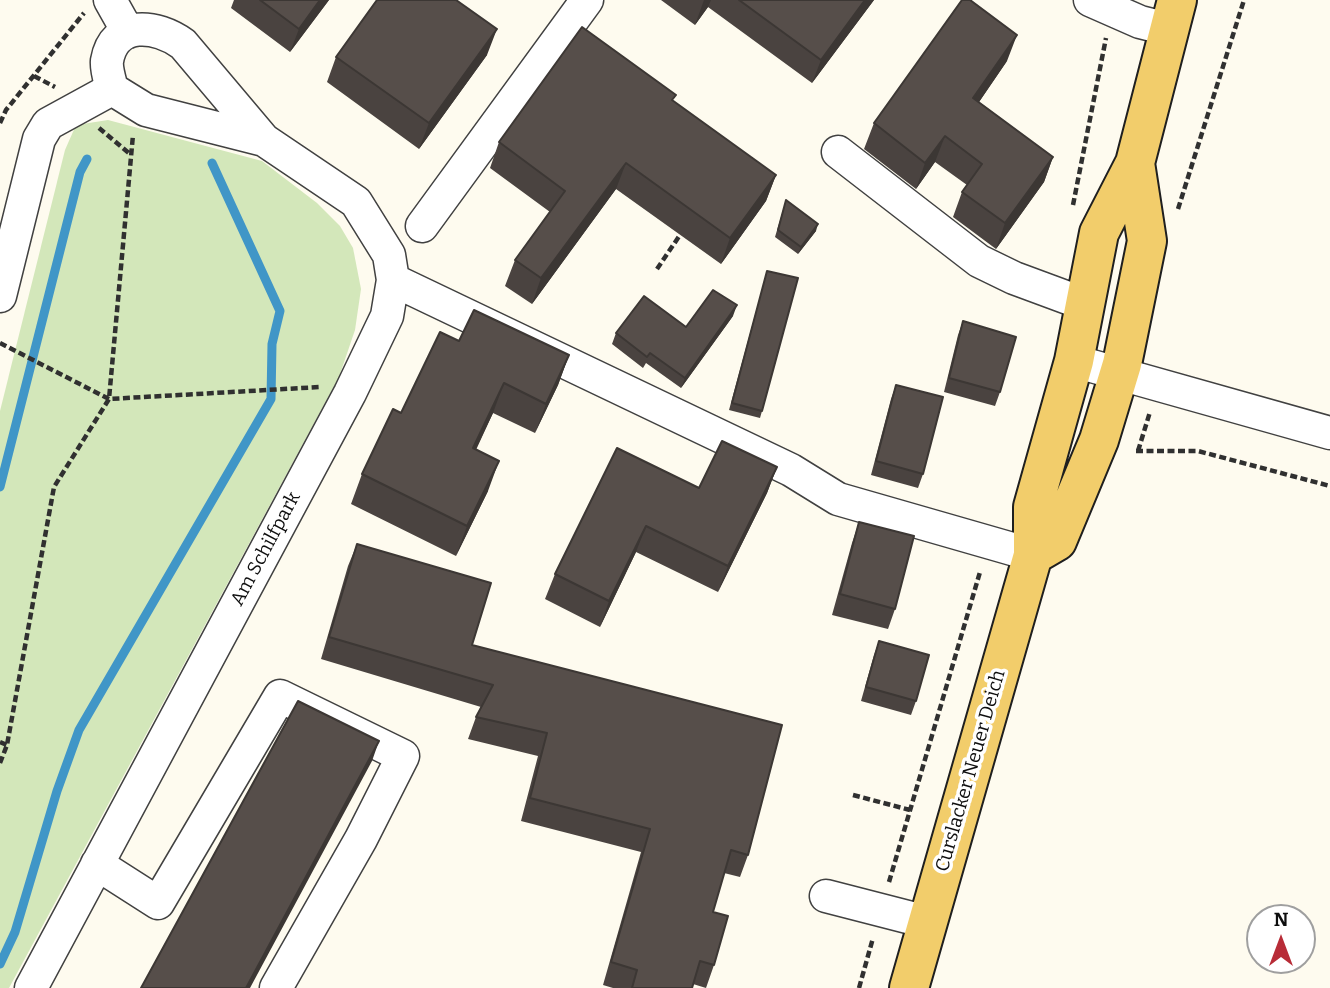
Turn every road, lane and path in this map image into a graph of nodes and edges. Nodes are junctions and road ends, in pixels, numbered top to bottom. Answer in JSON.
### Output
{"nodes":[{"id":1,"x":587,"y":0,"type":"edge"},
{"id":2,"x":1244,"y":0,"type":"edge"},
{"id":3,"x":98,"y":5,"type":"edge"},
{"id":4,"x":1101,"y":6,"type":"edge"},
{"id":5,"x":1173,"y":15,"type":"edge"},
{"id":6,"x":128,"y":32,"type":"junction"},
{"id":7,"x":112,"y":89,"type":"junction"},
{"id":8,"x":3,"y":109,"type":"edge"},
{"id":9,"x":146,"y":110,"type":"junction"},
{"id":10,"x":0,"y":123,"type":"edge"},
{"id":11,"x":264,"y":140,"type":"junction"},
{"id":12,"x":838,"y":152,"type":"dead end"},
{"id":13,"x":1135,"y":163,"type":"junction"},
{"id":14,"x":1071,"y":216,"type":"dead end"},
{"id":15,"x":1175,"y":220,"type":"dead end"},
{"id":16,"x":422,"y":226,"type":"dead end"},
{"id":17,"x":680,"y":235,"type":"dead end"},
{"id":18,"x":657,"y":269,"type":"dead end"},
{"id":19,"x":393,"y":280,"type":"junction"},
{"id":20,"x":0,"y":296,"type":"edge"},
{"id":21,"x":1087,"y":305,"type":"junction"},
{"id":22,"x":0,"y":343,"type":"edge"},
{"id":23,"x":1074,"y":361,"type":"junction"},
{"id":24,"x":1119,"y":374,"type":"junction"},
{"id":25,"x":322,"y":387,"type":"dead end"},
{"id":26,"x":109,"y":400,"type":"junction"},
{"id":27,"x":1146,"y":425,"type":"dead end"},
{"id":28,"x":1330,"y":433,"type":"edge"},
{"id":29,"x":1330,"y":486,"type":"edge"},
{"id":30,"x":988,"y":542,"type":"junction"},
{"id":31,"x":1033,"y":555,"type":"junction"},
{"id":32,"x":0,"y":742,"type":"edge"},
{"id":33,"x":7,"y":746,"type":"junction"},
{"id":34,"x":0,"y":763,"type":"edge"},
{"id":35,"x":853,"y":795,"type":"dead end"},
{"id":36,"x":97,"y":864,"type":"junction"},
{"id":37,"x":825,"y":896,"type":"dead end"},
{"id":38,"x":927,"y":922,"type":"junction"},
{"id":39,"x":31,"y":988,"type":"edge"},
{"id":40,"x":276,"y":988,"type":"edge"},
{"id":41,"x":909,"y":988,"type":"edge"}],
"edges":[{"from":1,"to":16,"type":"street"},
{"from":2,"to":15,"type":"path"},
{"from":3,"to":6,"type":"street"},
{"from":3,"to":8,"type":"path"},
{"from":4,"to":5,"type":"street"},
{"from":4,"to":14,"type":"path"},
{"from":5,"to":13,"type":"main road","name":"Curslacker Neuer Deich"},
{"from":6,"to":7,"type":"street"},
{"from":6,"to":11,"type":"street","name":"Am Schilfpark"},
{"from":7,"to":9,"type":"street","name":"Am Schilfpark"},
{"from":7,"to":20,"type":"street"},
{"from":8,"to":10,"type":"path"},
{"from":9,"to":11,"type":"street","name":"Am Schilfpark"},
{"from":9,"to":26,"type":"path"},
{"from":11,"to":19,"type":"street","name":"Am Schilfpark"},
{"from":12,"to":21,"type":"street"},
{"from":13,"to":21,"type":"main road","name":"Curslacker Neuer Deich"},
{"from":13,"to":24,"type":"main road","name":"Curslacker Neuer Deich"},
{"from":17,"to":18,"type":"path"},
{"from":19,"to":30,"type":"street"},
{"from":19,"to":36,"type":"street","name":"Am Schilfpark"},
{"from":21,"to":23,"type":"main road","name":"Curslacker Neuer Deich"},
{"from":22,"to":26,"type":"path"},
{"from":23,"to":24,"type":"street"},
{"from":23,"to":31,"type":"main road","name":"Curslacker Neuer Deich"},
{"from":24,"to":28,"type":"street"},
{"from":24,"to":31,"type":"main road","name":"Curslacker Neuer Deich"},
{"from":25,"to":26,"type":"path"},
{"from":26,"to":33,"type":"path"},
{"from":27,"to":29,"type":"path"},
{"from":30,"to":31,"type":"street"},
{"from":30,"to":35,"type":"path"},
{"from":31,"to":38,"type":"main road","name":"Curslacker Neuer Deich"},
{"from":32,"to":33,"type":"path"},
{"from":33,"to":34,"type":"path"},
{"from":36,"to":39,"type":"street","name":"Am Schilfpark"},
{"from":36,"to":40,"type":"street"},
{"from":37,"to":38,"type":"street"},
{"from":38,"to":41,"type":"main road","name":"Curslacker Neuer Deich"}]}
